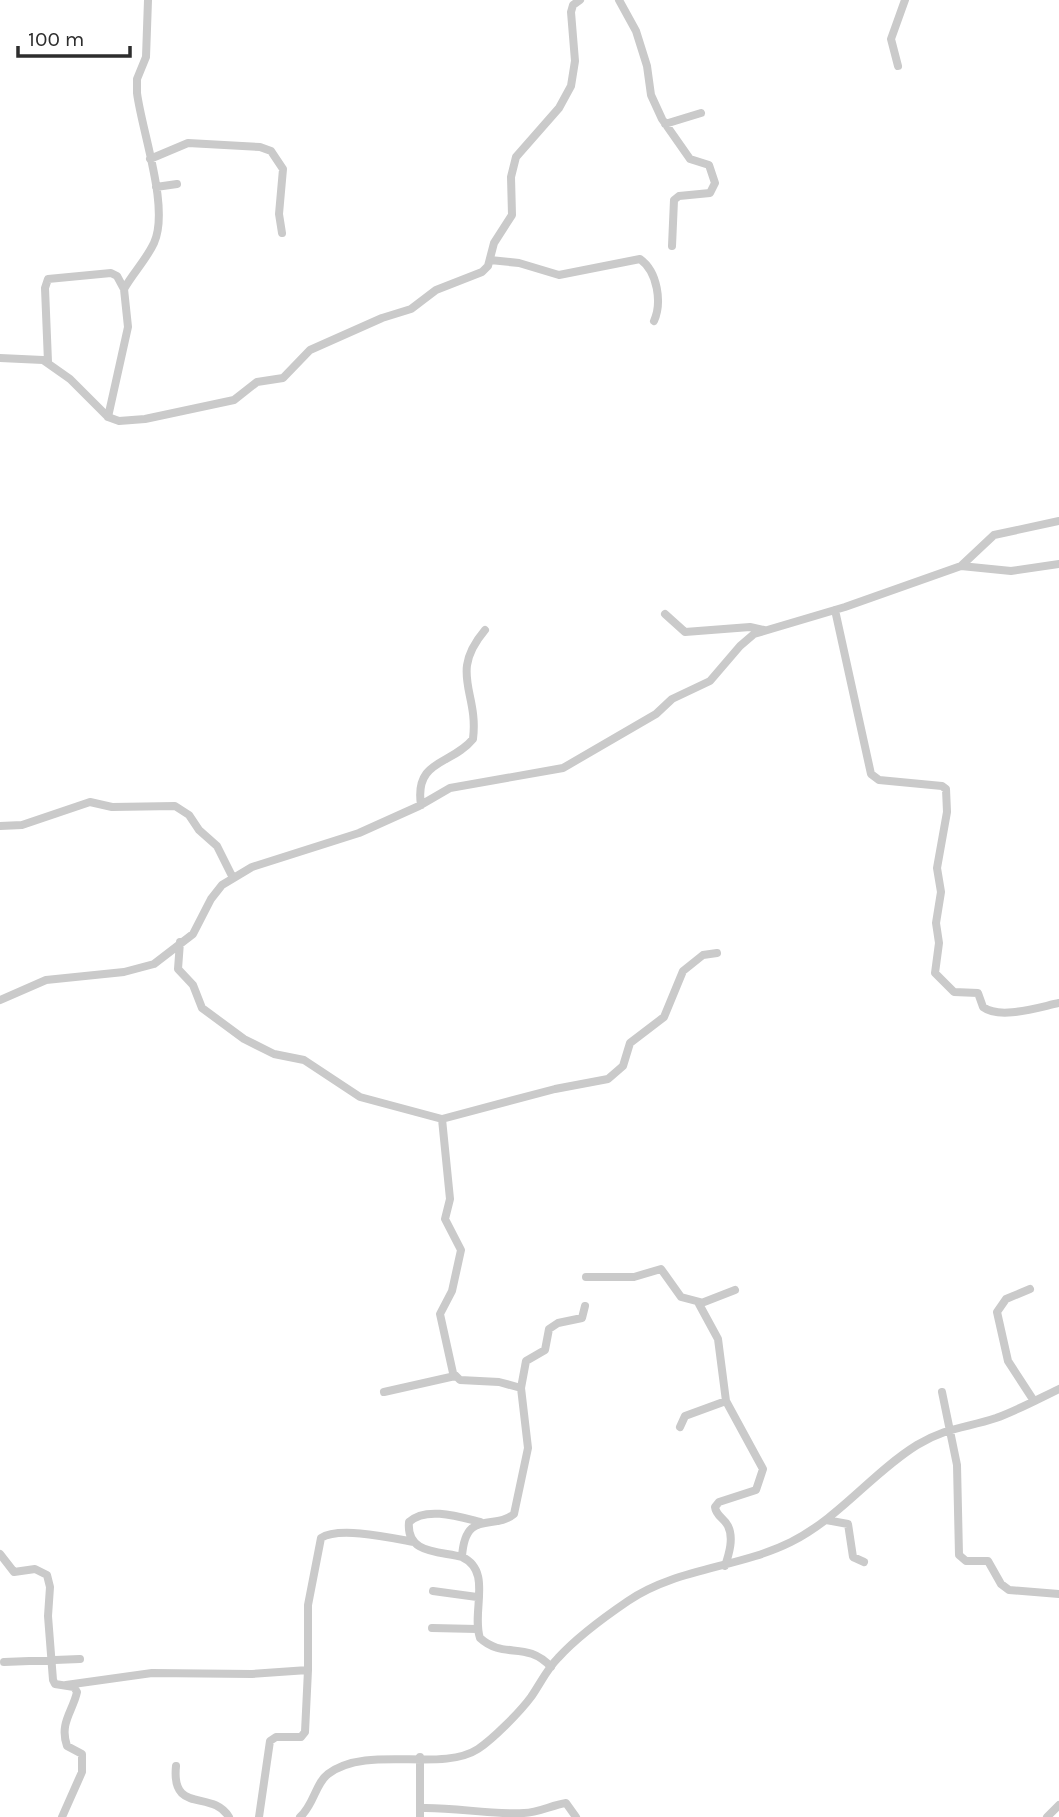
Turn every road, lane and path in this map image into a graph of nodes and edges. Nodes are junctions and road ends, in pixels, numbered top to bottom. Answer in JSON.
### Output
{"nodes":[{"id":1,"x":148,"y":0,"type":"edge"},
{"id":2,"x":580,"y":0,"type":"edge"},
{"id":3,"x":619,"y":0,"type":"edge"},
{"id":4,"x":905,"y":0,"type":"edge"},
{"id":5,"x":898,"y":66,"type":"dead end"},
{"id":6,"x":701,"y":113,"type":"dead end"},
{"id":7,"x":665,"y":124,"type":"junction"},
{"id":8,"x":150,"y":159,"type":"junction"},
{"id":9,"x":177,"y":184,"type":"dead end"},
{"id":10,"x":156,"y":187,"type":"junction"},
{"id":11,"x":282,"y":233,"type":"dead end"},
{"id":12,"x":672,"y":246,"type":"dead end"},
{"id":13,"x":490,"y":260,"type":"junction"},
{"id":14,"x":124,"y":289,"type":"junction"},
{"id":15,"x":654,"y":321,"type":"dead end"},
{"id":16,"x":0,"y":358,"type":"edge"},
{"id":17,"x":48,"y":362,"type":"junction"},
{"id":18,"x":108,"y":417,"type":"junction"},
{"id":19,"x":1059,"y":521,"type":"edge"},
{"id":20,"x":1059,"y":564,"type":"edge"},
{"id":21,"x":961,"y":566,"type":"junction"},
{"id":22,"x":835,"y":610,"type":"junction"},
{"id":23,"x":665,"y":614,"type":"dead end"},
{"id":24,"x":485,"y":630,"type":"dead end"},
{"id":25,"x":764,"y":630,"type":"junction"},
{"id":26,"x":421,"y":804,"type":"junction"},
{"id":27,"x":0,"y":826,"type":"edge"},
{"id":28,"x":232,"y":876,"type":"junction"},
{"id":29,"x":180,"y":942,"type":"junction"},
{"id":30,"x":718,"y":953,"type":"dead end"},
{"id":31,"x":0,"y":1000,"type":"edge"},
{"id":32,"x":1059,"y":1003,"type":"edge"},
{"id":33,"x":442,"y":1119,"type":"junction"},
{"id":34,"x":586,"y":1276,"type":"dead end"},
{"id":35,"x":1030,"y":1289,"type":"dead end"},
{"id":36,"x":734,"y":1290,"type":"dead end"},
{"id":37,"x":700,"y":1302,"type":"junction"},
{"id":38,"x":585,"y":1306,"type":"dead end"},
{"id":39,"x":455,"y":1376,"type":"junction"},
{"id":40,"x":521,"y":1388,"type":"junction"},
{"id":41,"x":1059,"y":1389,"type":"edge"},
{"id":42,"x":384,"y":1392,"type":"dead end"},
{"id":43,"x":943,"y":1392,"type":"dead end"},
{"id":44,"x":726,"y":1401,"type":"junction"},
{"id":45,"x":1034,"y":1401,"type":"junction"},
{"id":46,"x":680,"y":1426,"type":"dead end"},
{"id":47,"x":951,"y":1429,"type":"junction"},
{"id":48,"x":826,"y":1520,"type":"junction"},
{"id":49,"x":480,"y":1522,"type":"junction"},
{"id":50,"x":414,"y":1542,"type":"junction"},
{"id":51,"x":0,"y":1554,"type":"edge"},
{"id":52,"x":462,"y":1557,"type":"junction"},
{"id":53,"x":864,"y":1562,"type":"dead end"},
{"id":54,"x":725,"y":1566,"type":"junction"},
{"id":55,"x":432,"y":1591,"type":"dead end"},
{"id":56,"x":1059,"y":1594,"type":"edge"},
{"id":57,"x":477,"y":1597,"type":"junction"},
{"id":58,"x":432,"y":1628,"type":"dead end"},
{"id":59,"x":477,"y":1629,"type":"junction"},
{"id":60,"x":80,"y":1659,"type":"dead end"},
{"id":61,"x":52,"y":1660,"type":"junction"},
{"id":62,"x":4,"y":1662,"type":"dead end"},
{"id":63,"x":549,"y":1666,"type":"junction"},
{"id":64,"x":308,"y":1670,"type":"junction"},
{"id":65,"x":66,"y":1685,"type":"junction"},
{"id":66,"x":420,"y":1758,"type":"junction"},
{"id":67,"x":176,"y":1766,"type":"dead end"},
{"id":68,"x":1059,"y":1805,"type":"edge"},
{"id":69,"x":421,"y":1813,"type":"edge"},
{"id":70,"x":62,"y":1817,"type":"edge"},
{"id":71,"x":229,"y":1817,"type":"edge"},
{"id":72,"x":259,"y":1817,"type":"edge"},
{"id":73,"x":300,"y":1817,"type":"edge"},
{"id":74,"x":576,"y":1817,"type":"edge"},
{"id":75,"x":1047,"y":1817,"type":"edge"}],
"edges":[{"from":1,"to":8,"type":"street"},
{"from":2,"to":13,"type":"street"},
{"from":3,"to":7,"type":"street"},
{"from":4,"to":5,"type":"street"},
{"from":6,"to":7,"type":"street"},
{"from":7,"to":12,"type":"street"},
{"from":8,"to":10,"type":"street"},
{"from":8,"to":11,"type":"street"},
{"from":9,"to":10,"type":"street"},
{"from":10,"to":14,"type":"street"},
{"from":13,"to":15,"type":"street"},
{"from":13,"to":18,"type":"street"},
{"from":14,"to":17,"type":"street"},
{"from":14,"to":18,"type":"street"},
{"from":16,"to":17,"type":"street"},
{"from":17,"to":18,"type":"street"},
{"from":19,"to":21,"type":"street"},
{"from":20,"to":21,"type":"street"},
{"from":21,"to":22,"type":"street"},
{"from":22,"to":25,"type":"street"},
{"from":22,"to":32,"type":"street"},
{"from":23,"to":25,"type":"street"},
{"from":24,"to":26,"type":"street"},
{"from":25,"to":26,"type":"street"},
{"from":26,"to":28,"type":"street"},
{"from":27,"to":28,"type":"street"},
{"from":28,"to":29,"type":"street"},
{"from":29,"to":31,"type":"street"},
{"from":29,"to":33,"type":"street"},
{"from":30,"to":33,"type":"street"},
{"from":33,"to":39,"type":"street"},
{"from":34,"to":37,"type":"street"},
{"from":35,"to":45,"type":"street"},
{"from":36,"to":37,"type":"street"},
{"from":37,"to":44,"type":"street"},
{"from":38,"to":40,"type":"street"},
{"from":39,"to":40,"type":"street"},
{"from":39,"to":42,"type":"street"},
{"from":40,"to":49,"type":"street"},
{"from":41,"to":45,"type":"street"},
{"from":43,"to":47,"type":"street"},
{"from":44,"to":46,"type":"street"},
{"from":44,"to":54,"type":"street"},
{"from":45,"to":47,"type":"street"},
{"from":47,"to":48,"type":"street"},
{"from":47,"to":56,"type":"street"},
{"from":48,"to":53,"type":"street"},
{"from":48,"to":54,"type":"street"},
{"from":49,"to":50,"type":"street"},
{"from":49,"to":52,"type":"street"},
{"from":50,"to":52,"type":"street"},
{"from":50,"to":64,"type":"street"},
{"from":51,"to":61,"type":"street"},
{"from":52,"to":57,"type":"street"},
{"from":54,"to":63,"type":"street"},
{"from":55,"to":57,"type":"street"},
{"from":57,"to":59,"type":"street"},
{"from":58,"to":59,"type":"street"},
{"from":59,"to":63,"type":"street"},
{"from":60,"to":61,"type":"street"},
{"from":61,"to":62,"type":"street"},
{"from":61,"to":65,"type":"street"},
{"from":63,"to":66,"type":"street"},
{"from":64,"to":65,"type":"street"},
{"from":64,"to":72,"type":"street"},
{"from":65,"to":70,"type":"street"},
{"from":66,"to":69,"type":"street"},
{"from":66,"to":73,"type":"street"},
{"from":67,"to":71,"type":"street"},
{"from":68,"to":75,"type":"street"},
{"from":69,"to":74,"type":"street"}]}
